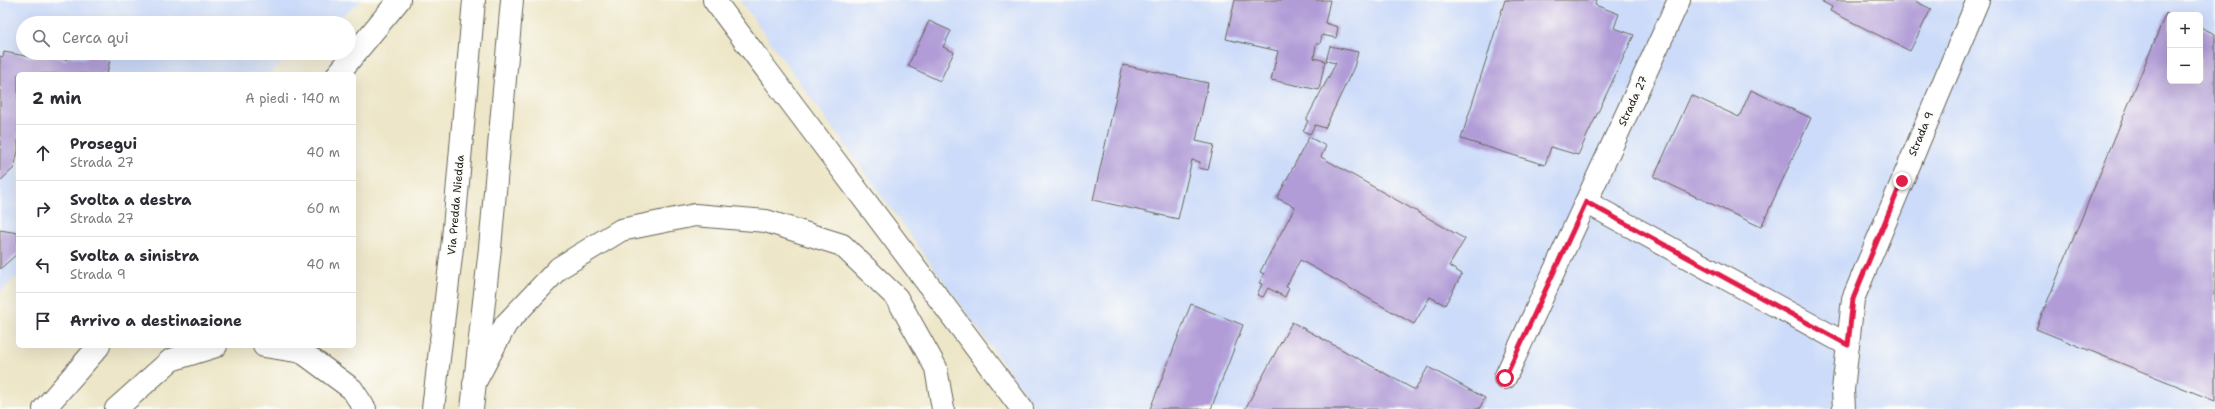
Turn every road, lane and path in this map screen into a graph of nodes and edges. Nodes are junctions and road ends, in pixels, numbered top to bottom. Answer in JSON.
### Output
{"nodes":[{"id":1,"x":399,"y":0,"type":"edge"},
{"id":2,"x":474,"y":0,"type":"edge"},
{"id":3,"x":512,"y":0,"type":"edge"},
{"id":4,"x":714,"y":0,"type":"edge"},
{"id":5,"x":1679,"y":0,"type":"edge"},
{"id":6,"x":1978,"y":0,"type":"edge"},
{"id":7,"x":356,"y":52,"type":"edge"},
{"id":8,"x":350,"y":60,"type":"edge"},
{"id":9,"x":340,"y":72,"type":"edge"},
{"id":10,"x":1586,"y":202,"type":"junction"},
{"id":11,"x":1848,"y":345,"type":"junction"},
{"id":12,"x":97,"y":348,"type":"edge"},
{"id":13,"x":210,"y":348,"type":"edge"},
{"id":14,"x":277,"y":348,"type":"edge"},
{"id":15,"x":1505,"y":378,"type":"dead end"},
{"id":16,"x":474,"y":384,"type":"junction"},
{"id":17,"x":44,"y":409,"type":"edge"},
{"id":18,"x":116,"y":409,"type":"edge"},
{"id":19,"x":365,"y":409,"type":"edge"},
{"id":20,"x":433,"y":409,"type":"edge"},
{"id":21,"x":472,"y":409,"type":"edge"},
{"id":22,"x":943,"y":409,"type":"edge"},
{"id":23,"x":1022,"y":409,"type":"edge"},
{"id":24,"x":1844,"y":409,"type":"edge"}],
"edges":[{"from":1,"to":7,"type":"main road"},
{"from":2,"to":20,"type":"main road","name":"Via Predda Niedda"},
{"from":3,"to":16,"type":"main road"},
{"from":4,"to":23,"type":"main road"},
{"from":5,"to":10,"type":"main road","name":"Strada 27"},
{"from":6,"to":11,"type":"main road","name":"Strada 9"},
{"from":8,"to":9,"type":"main road"},
{"from":10,"to":11,"type":"main road"},
{"from":10,"to":15,"type":"main road","name":"Strada 27"},
{"from":11,"to":24,"type":"main road","name":"Strada 9"},
{"from":12,"to":17,"type":"main road"},
{"from":13,"to":18,"type":"main road"},
{"from":14,"to":19,"type":"main road"},
{"from":16,"to":21,"type":"main road"},
{"from":16,"to":22,"type":"main road"}]}
